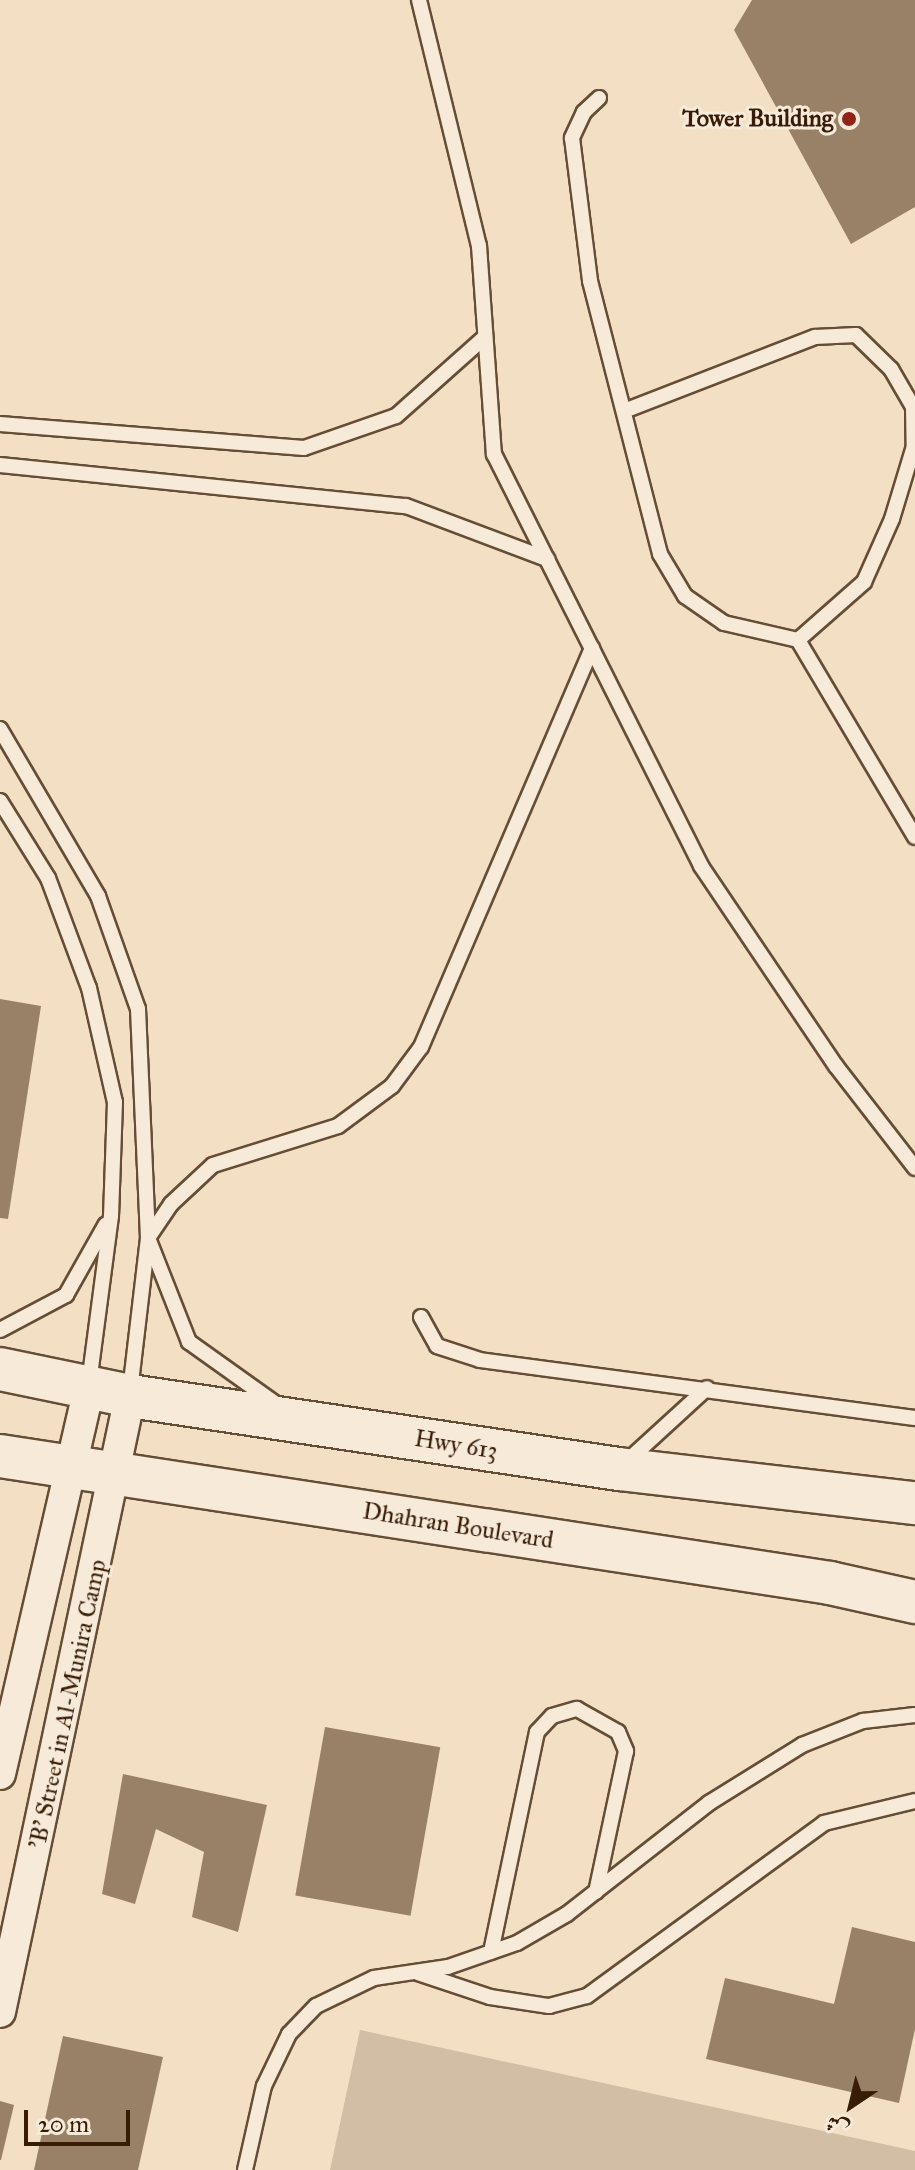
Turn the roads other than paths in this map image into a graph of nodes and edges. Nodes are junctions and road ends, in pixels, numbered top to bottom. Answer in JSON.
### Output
{"nodes":[{"id":1,"x":419,"y":0,"type":"edge"},
{"id":2,"x":599,"y":98,"type":"dead end"},
{"id":3,"x":485,"y":337,"type":"junction"},
{"id":4,"x":624,"y":411,"type":"junction"},
{"id":5,"x":0,"y":424,"type":"edge"},
{"id":6,"x":0,"y":465,"type":"edge"},
{"id":7,"x":547,"y":559,"type":"junction"},
{"id":8,"x":798,"y":640,"type":"junction"},
{"id":9,"x":592,"y":648,"type":"junction"},
{"id":10,"x":0,"y":729,"type":"edge"},
{"id":11,"x":0,"y":801,"type":"edge"},
{"id":12,"x":915,"y":837,"type":"edge"},
{"id":13,"x":915,"y":1168,"type":"edge"},
{"id":14,"x":111,"y":1216,"type":"junction"},
{"id":15,"x":148,"y":1238,"type":"junction"},
{"id":16,"x":421,"y":1317,"type":"dead end"},
{"id":17,"x":0,"y":1330,"type":"edge"},
{"id":18,"x":0,"y":1369,"type":"edge"},
{"id":19,"x":89,"y":1387,"type":"junction"},
{"id":20,"x":707,"y":1388,"type":"junction"},
{"id":21,"x":130,"y":1396,"type":"junction"},
{"id":22,"x":915,"y":1418,"type":"edge"},
{"id":23,"x":299,"y":1421,"type":"junction"},
{"id":24,"x":0,"y":1456,"type":"edge"},
{"id":25,"x":72,"y":1469,"type":"junction"},
{"id":26,"x":619,"y":1469,"type":"junction"},
{"id":27,"x":118,"y":1474,"type":"junction"},
{"id":28,"x":915,"y":1503,"type":"edge"},
{"id":29,"x":915,"y":1602,"type":"edge"},
{"id":30,"x":915,"y":1715,"type":"edge"},
{"id":31,"x":0,"y":1774,"type":"edge"},
{"id":32,"x":915,"y":1801,"type":"edge"},
{"id":33,"x":596,"y":1892,"type":"junction"},
{"id":34,"x":10,"y":1922,"type":"edge"},
{"id":35,"x":491,"y":1952,"type":"junction"},
{"id":36,"x":414,"y":1972,"type":"junction"},
{"id":37,"x":0,"y":2012,"type":"edge"},
{"id":38,"x":245,"y":2170,"type":"edge"}],
"edges":[{"from":1,"to":3,"type":"lane"},
{"from":2,"to":4,"type":"lane"},
{"from":3,"to":5,"type":"lane"},
{"from":3,"to":7,"type":"lane"},
{"from":4,"to":8,"type":"lane"},
{"from":4,"to":8,"type":"lane"},
{"from":6,"to":7,"type":"lane"},
{"from":7,"to":9,"type":"lane"},
{"from":8,"to":12,"type":"lane"},
{"from":9,"to":13,"type":"lane"},
{"from":9,"to":15,"type":"lane"},
{"from":10,"to":15,"type":"lane"},
{"from":11,"to":14,"type":"lane"},
{"from":14,"to":17,"type":"lane"},
{"from":14,"to":19,"type":"lane"},
{"from":15,"to":21,"type":"lane"},
{"from":15,"to":23,"type":"lane"},
{"from":16,"to":20,"type":"lane"},
{"from":18,"to":19,"type":"main road","name":"Hwy 613"},
{"from":19,"to":21,"type":"main road","name":"Hwy 613"},
{"from":19,"to":25,"type":"street","name":"'B' Street in Al-Munira Camp"},
{"from":20,"to":22,"type":"lane"},
{"from":20,"to":26,"type":"lane"},
{"from":21,"to":23,"type":"main road","name":"Hwy 613"},
{"from":21,"to":27,"type":"street","name":"'B' Street in Al-Munira Camp"},
{"from":23,"to":26,"type":"main road","name":"Hwy 613"},
{"from":24,"to":25,"type":"main road","name":"Dhahran Boulevard"},
{"from":25,"to":27,"type":"main road","name":"Dhahran Boulevard"},
{"from":25,"to":31,"type":"street","name":"'B' Street in Al-Munira Camp"},
{"from":26,"to":28,"type":"main road","name":"Hwy 613"},
{"from":27,"to":29,"type":"main road","name":"Dhahran Boulevard"},
{"from":27,"to":34,"type":"street","name":"'B' Street in Al-Munira Camp"},
{"from":30,"to":33,"type":"lane"},
{"from":32,"to":36,"type":"lane"},
{"from":33,"to":35,"type":"lane"},
{"from":33,"to":35,"type":"lane"},
{"from":34,"to":37,"type":"street","name":"'B' Street in Al-Munira Camp"},
{"from":35,"to":36,"type":"lane"},
{"from":36,"to":38,"type":"lane"}]}
